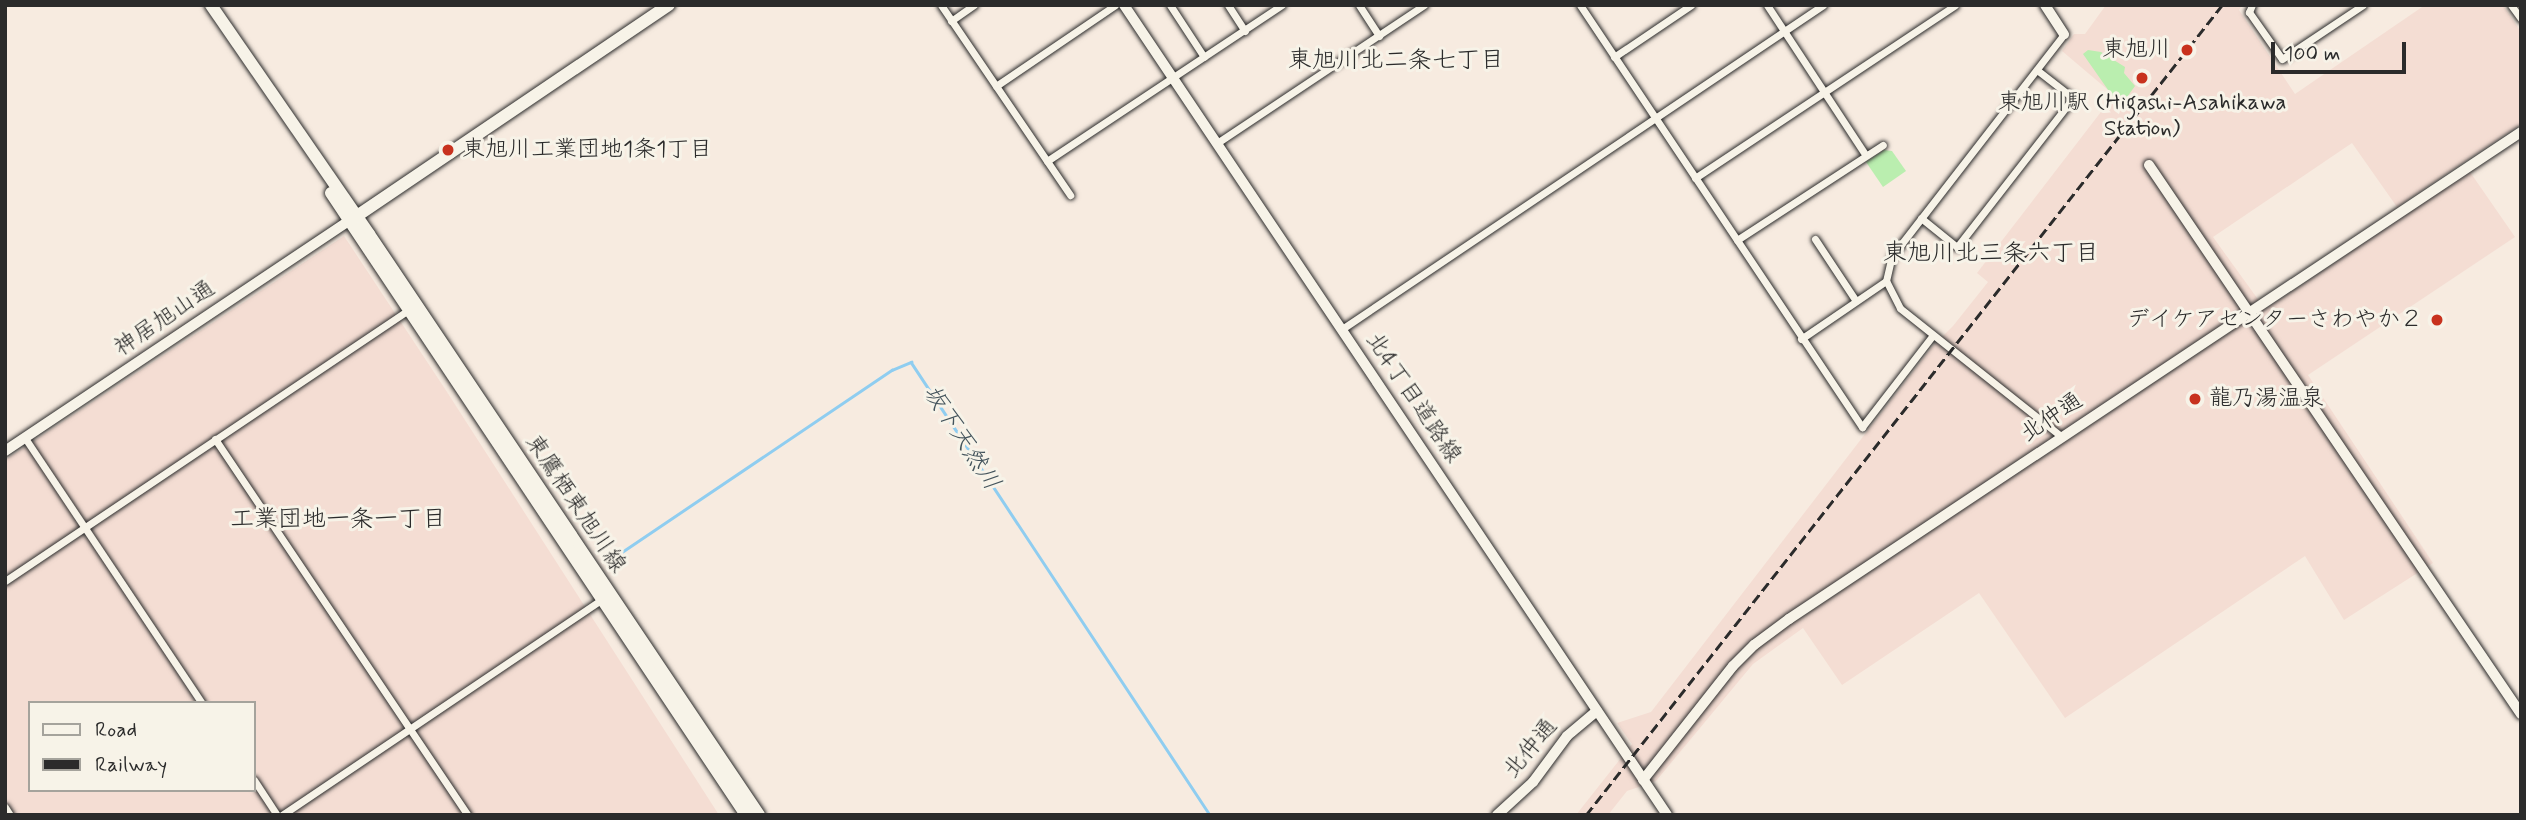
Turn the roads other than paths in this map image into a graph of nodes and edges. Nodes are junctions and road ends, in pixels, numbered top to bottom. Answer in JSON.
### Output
{"nodes":[{"id":1,"x":211,"y":5,"type":"edge"},
{"id":2,"x":669,"y":5,"type":"edge"},
{"id":3,"x":941,"y":5,"type":"edge"},
{"id":4,"x":974,"y":5,"type":"edge"},
{"id":5,"x":1115,"y":5,"type":"edge"},
{"id":6,"x":1124,"y":5,"type":"edge"},
{"id":7,"x":1170,"y":5,"type":"edge"},
{"id":8,"x":1228,"y":5,"type":"edge"},
{"id":9,"x":1282,"y":5,"type":"edge"},
{"id":10,"x":1359,"y":5,"type":"edge"},
{"id":11,"x":1424,"y":5,"type":"edge"},
{"id":12,"x":1580,"y":5,"type":"edge"},
{"id":13,"x":1691,"y":5,"type":"edge"},
{"id":14,"x":1767,"y":5,"type":"edge"},
{"id":15,"x":1822,"y":5,"type":"edge"},
{"id":16,"x":1955,"y":5,"type":"edge"},
{"id":17,"x":2045,"y":5,"type":"edge"},
{"id":18,"x":2252,"y":5,"type":"edge"},
{"id":19,"x":2362,"y":5,"type":"edge"},
{"id":20,"x":2511,"y":5,"type":"edge"},
{"id":21,"x":2521,"y":19,"type":"edge"},
{"id":22,"x":951,"y":21,"type":"junction"},
{"id":23,"x":1245,"y":31,"type":"junction"},
{"id":24,"x":1783,"y":31,"type":"junction"},
{"id":25,"x":2064,"y":34,"type":"joint"},
{"id":26,"x":1379,"y":36,"type":"junction"},
{"id":27,"x":1204,"y":57,"type":"junction"},
{"id":28,"x":1614,"y":57,"type":"junction"},
{"id":29,"x":2037,"y":70,"type":"junction"},
{"id":30,"x":1173,"y":77,"type":"junction"},
{"id":31,"x":996,"y":86,"type":"junction"},
{"id":32,"x":1824,"y":93,"type":"junction"},
{"id":33,"x":1656,"y":119,"type":"junction"},
{"id":34,"x":2521,"y":132,"type":"edge"},
{"id":35,"x":1217,"y":143,"type":"junction"},
{"id":36,"x":1883,"y":145,"type":"dead end"},
{"id":37,"x":1865,"y":154,"type":"junction"},
{"id":38,"x":1047,"y":161,"type":"junction"},
{"id":39,"x":2149,"y":165,"type":"dead end"},
{"id":40,"x":1695,"y":178,"type":"junction"},
{"id":41,"x":1070,"y":194,"type":"dead end"},
{"id":42,"x":1921,"y":218,"type":"junction"},
{"id":43,"x":352,"y":219,"type":"junction"},
{"id":44,"x":1815,"y":239,"type":"dead end"},
{"id":45,"x":1737,"y":240,"type":"junction"},
{"id":46,"x":1886,"y":281,"type":"junction"},
{"id":47,"x":1856,"y":301,"type":"junction"},
{"id":48,"x":412,"y":307,"type":"junction"},
{"id":49,"x":2249,"y":313,"type":"junction"},
{"id":50,"x":1342,"y":329,"type":"junction"},
{"id":51,"x":1933,"y":335,"type":"junction"},
{"id":52,"x":1801,"y":339,"type":"junction"},
{"id":53,"x":2062,"y":437,"type":"junction"},
{"id":54,"x":25,"y":438,"type":"junction"},
{"id":55,"x":215,"y":439,"type":"junction"},
{"id":56,"x":5,"y":451,"type":"edge"},
{"id":57,"x":85,"y":528,"type":"junction"},
{"id":58,"x":5,"y":581,"type":"edge"},
{"id":59,"x":606,"y":596,"type":"junction"},
{"id":60,"x":201,"y":701,"type":"edge"},
{"id":61,"x":1597,"y":711,"type":"junction"},
{"id":62,"x":2521,"y":714,"type":"edge"},
{"id":63,"x":409,"y":728,"type":"junction"},
{"id":64,"x":1643,"y":780,"type":"junction"},
{"id":65,"x":256,"y":783,"type":"edge"},
{"id":66,"x":5,"y":807,"type":"edge"},
{"id":67,"x":10,"y":815,"type":"edge"},
{"id":68,"x":280,"y":815,"type":"edge"},
{"id":69,"x":468,"y":815,"type":"edge"},
{"id":70,"x":746,"y":815,"type":"edge"},
{"id":71,"x":759,"y":815,"type":"edge"},
{"id":72,"x":1497,"y":815,"type":"edge"},
{"id":73,"x":1667,"y":815,"type":"edge"}],
"edges":[{"from":1,"to":43,"type":"main road","name":"東鷹栖東旭川線"},
{"from":2,"to":43,"type":"main road"},
{"from":3,"to":22,"type":"street"},
{"from":4,"to":22,"type":"street"},
{"from":5,"to":31,"type":"street"},
{"from":6,"to":30,"type":"street","name":"北4丁目道路線"},
{"from":7,"to":27,"type":"street"},
{"from":8,"to":23,"type":"street"},
{"from":9,"to":23,"type":"street"},
{"from":10,"to":26,"type":"street"},
{"from":11,"to":26,"type":"street"},
{"from":12,"to":28,"type":"street"},
{"from":13,"to":28,"type":"street"},
{"from":14,"to":24,"type":"street"},
{"from":15,"to":24,"type":"street"},
{"from":16,"to":32,"type":"street"},
{"from":17,"to":25,"type":"street"},
{"from":18,"to":19,"type":"street"},
{"from":20,"to":21,"type":"street"},
{"from":22,"to":31,"type":"street"},
{"from":23,"to":27,"type":"street"},
{"from":24,"to":32,"type":"street"},
{"from":24,"to":33,"type":"street"},
{"from":25,"to":29,"type":"street"},
{"from":26,"to":35,"type":"street"},
{"from":27,"to":30,"type":"street"},
{"from":28,"to":33,"type":"street"},
{"from":29,"to":42,"type":"street"},
{"from":29,"to":42,"type":"street"},
{"from":30,"to":35,"type":"street","name":"北4丁目道路線"},
{"from":30,"to":38,"type":"street"},
{"from":31,"to":38,"type":"street"},
{"from":32,"to":37,"type":"street"},
{"from":32,"to":40,"type":"street"},
{"from":33,"to":40,"type":"street"},
{"from":33,"to":50,"type":"street"},
{"from":34,"to":49,"type":"street","name":"北仲通"},
{"from":35,"to":50,"type":"street","name":"北4丁目道路線"},
{"from":36,"to":37,"type":"street"},
{"from":37,"to":45,"type":"street"},
{"from":38,"to":41,"type":"street"},
{"from":39,"to":49,"type":"street"},
{"from":40,"to":45,"type":"street"},
{"from":42,"to":46,"type":"street"},
{"from":43,"to":48,"type":"main road","name":"東鷹栖東旭川線"},
{"from":43,"to":54,"type":"street","name":"神居旭山通"},
{"from":44,"to":47,"type":"street"},
{"from":45,"to":52,"type":"street"},
{"from":46,"to":47,"type":"street"},
{"from":46,"to":51,"type":"street"},
{"from":47,"to":52,"type":"street"},
{"from":48,"to":55,"type":"street"},
{"from":48,"to":59,"type":"main road","name":"東鷹栖東旭川線"},
{"from":49,"to":53,"type":"street","name":"北仲通"},
{"from":49,"to":62,"type":"street"},
{"from":50,"to":61,"type":"street","name":"北4丁目道路線"},
{"from":51,"to":52,"type":"street"},
{"from":51,"to":53,"type":"street"},
{"from":53,"to":64,"type":"street","name":"北仲通"},
{"from":54,"to":56,"type":"street","name":"神居旭山通"},
{"from":54,"to":57,"type":"street"},
{"from":55,"to":57,"type":"street"},
{"from":55,"to":63,"type":"street"},
{"from":57,"to":58,"type":"street"},
{"from":57,"to":60,"type":"street"},
{"from":59,"to":63,"type":"street"},
{"from":59,"to":70,"type":"main road","name":"東鷹栖東旭川線"},
{"from":59,"to":71,"type":"main road","name":"東鷹栖東旭川線"},
{"from":61,"to":64,"type":"street","name":"北4丁目道路線"},
{"from":61,"to":72,"type":"street","name":"北仲通"},
{"from":63,"to":68,"type":"street"},
{"from":63,"to":69,"type":"street"},
{"from":64,"to":73,"type":"street","name":"北4丁目道路線"},
{"from":65,"to":68,"type":"street"},
{"from":66,"to":67,"type":"street"}]}
